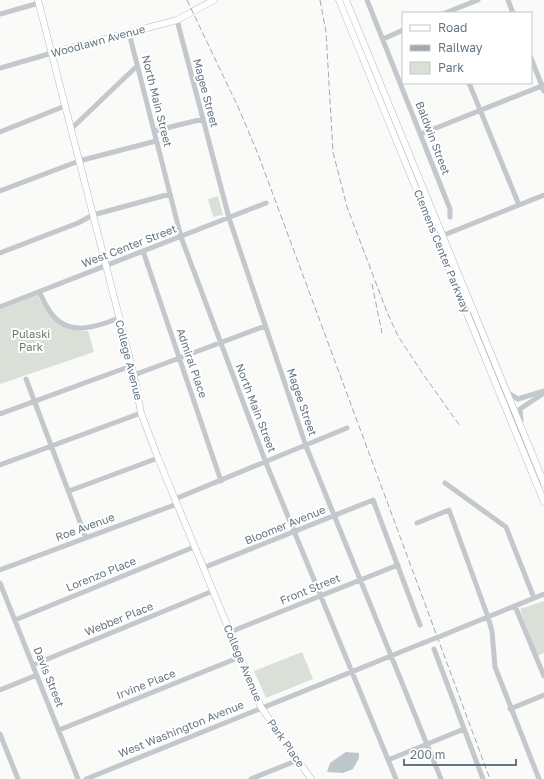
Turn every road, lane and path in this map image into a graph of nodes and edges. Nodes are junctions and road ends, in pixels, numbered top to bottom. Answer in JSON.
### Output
{"nodes":[{"id":1,"x":214,"y":0,"type":"edge"},
{"id":2,"x":339,"y":0,"type":"edge"},
{"id":3,"x":346,"y":0,"type":"edge"},
{"id":4,"x":367,"y":0,"type":"edge"},
{"id":5,"x":478,"y":0,"type":"edge"},
{"id":6,"x":508,"y":0,"type":"edge"},
{"id":7,"x":39,"y":1,"type":"edge"},
{"id":8,"x":448,"y":12,"type":"edge"},
{"id":9,"x":513,"y":12,"type":"edge"},
{"id":10,"x":0,"y":14,"type":"edge"},
{"id":11,"x":177,"y":20,"type":"junction"},
{"id":12,"x":402,"y":30,"type":"edge"},
{"id":13,"x":129,"y":33,"type":"junction"},
{"id":14,"x":383,"y":39,"type":"junction"},
{"id":15,"x":52,"y":53,"type":"junction"},
{"id":16,"x":532,"y":60,"type":"edge"},
{"id":17,"x":137,"y":66,"type":"junction"},
{"id":18,"x":0,"y":68,"type":"edge"},
{"id":19,"x":469,"y":84,"type":"edge"},
{"id":20,"x":543,"y":87,"type":"edge"},
{"id":21,"x":65,"y":106,"type":"junction"},
{"id":22,"x":480,"y":111,"type":"junction"},
{"id":23,"x":203,"y":119,"type":"junction"},
{"id":24,"x":71,"y":129,"type":"junction"},
{"id":25,"x":154,"y":131,"type":"junction"},
{"id":26,"x":0,"y":132,"type":"edge"},
{"id":27,"x":421,"y":134,"type":"junction"},
{"id":28,"x":156,"y":141,"type":"junction"},
{"id":29,"x":79,"y":161,"type":"junction"},
{"id":30,"x":0,"y":192,"type":"edge"},
{"id":31,"x":170,"y":194,"type":"junction"},
{"id":32,"x":544,"y":196,"type":"edge"},
{"id":33,"x":266,"y":203,"type":"dead end"},
{"id":34,"x":519,"y":205,"type":"junction"},
{"id":35,"x":93,"y":215,"type":"junction"},
{"id":36,"x":229,"y":218,"type":"junction"},
{"id":37,"x":450,"y":218,"type":"dead end"},
{"id":38,"x":181,"y":237,"type":"junction"},
{"id":39,"x":439,"y":237,"type":"junction"},
{"id":40,"x":143,"y":251,"type":"junction"},
{"id":41,"x":0,"y":253,"type":"edge"},
{"id":42,"x":106,"y":266,"type":"junction"},
{"id":43,"x":39,"y":292,"type":"junction"},
{"id":44,"x":0,"y":306,"type":"edge"},
{"id":45,"x":119,"y":318,"type":"junction"},
{"id":46,"x":265,"y":326,"type":"junction"},
{"id":47,"x":221,"y":342,"type":"junction"},
{"id":48,"x":180,"y":358,"type":"junction"},
{"id":49,"x":131,"y":366,"type":"junction"},
{"id":50,"x":134,"y":375,"type":"junction"},
{"id":51,"x":26,"y":379,"type":"dead end"},
{"id":52,"x":506,"y":391,"type":"junction"},
{"id":53,"x":544,"y":392,"type":"edge"},
{"id":54,"x":35,"y":401,"type":"junction"},
{"id":55,"x":142,"y":413,"type":"junction"},
{"id":56,"x":0,"y":414,"type":"edge"},
{"id":57,"x":347,"y":428,"type":"dead end"},
{"id":58,"x":522,"y":430,"type":"junction"},
{"id":59,"x":52,"y":446,"type":"junction"},
{"id":60,"x":306,"y":446,"type":"junction"},
{"id":61,"x":158,"y":458,"type":"junction"},
{"id":62,"x":266,"y":462,"type":"junction"},
{"id":63,"x":0,"y":465,"type":"edge"},
{"id":64,"x":221,"y":481,"type":"junction"},
{"id":65,"x":445,"y":483,"type":"dead end"},
{"id":66,"x":544,"y":484,"type":"edge"},
{"id":67,"x":68,"y":491,"type":"junction"},
{"id":68,"x":176,"y":502,"type":"junction"},
{"id":69,"x":544,"y":502,"type":"edge"},
{"id":70,"x":334,"y":516,"type":"junction"},
{"id":71,"x":417,"y":523,"type":"dead end"},
{"id":72,"x":295,"y":531,"type":"junction"},
{"id":73,"x":86,"y":538,"type":"junction"},
{"id":74,"x":194,"y":546,"type":"junction"},
{"id":75,"x":398,"y":565,"type":"junction"},
{"id":76,"x":203,"y":568,"type":"junction"},
{"id":77,"x":0,"y":570,"type":"edge"},
{"id":78,"x":360,"y":580,"type":"junction"},
{"id":79,"x":0,"y":583,"type":"edge"},
{"id":80,"x":213,"y":591,"type":"junction"},
{"id":81,"x":544,"y":594,"type":"edge"},
{"id":82,"x":321,"y":596,"type":"junction"},
{"id":83,"x":534,"y":598,"type":"junction"},
{"id":84,"x":515,"y":606,"type":"junction"},
{"id":85,"x":488,"y":617,"type":"junction"},
{"id":86,"x":15,"y":620,"type":"junction"},
{"id":87,"x":420,"y":625,"type":"dead end"},
{"id":88,"x":230,"y":632,"type":"junction"},
{"id":89,"x":434,"y":649,"type":"dead end"},
{"id":90,"x":392,"y":656,"type":"junction"},
{"id":91,"x":240,"y":657,"type":"junction"},
{"id":92,"x":33,"y":665,"type":"junction"},
{"id":93,"x":352,"y":671,"type":"junction"},
{"id":94,"x":37,"y":675,"type":"junction"},
{"id":95,"x":544,"y":676,"type":"edge"},
{"id":96,"x":0,"y":690,"type":"edge"},
{"id":97,"x":544,"y":695,"type":"edge"},
{"id":98,"x":261,"y":707,"type":"junction"},
{"id":99,"x":510,"y":709,"type":"junction"},
{"id":100,"x":464,"y":729,"type":"junction"},
{"id":101,"x":59,"y":730,"type":"junction"},
{"id":102,"x":0,"y":734,"type":"edge"},
{"id":103,"x":427,"y":744,"type":"junction"},
{"id":104,"x":298,"y":760,"type":"junction"},
{"id":105,"x":388,"y":760,"type":"junction"},
{"id":106,"x":18,"y":779,"type":"edge"},
{"id":107,"x":78,"y":779,"type":"edge"},
{"id":108,"x":86,"y":779,"type":"edge"},
{"id":109,"x":251,"y":779,"type":"edge"},
{"id":110,"x":311,"y":779,"type":"edge"},
{"id":111,"x":396,"y":779,"type":"edge"},
{"id":112,"x":441,"y":779,"type":"edge"},
{"id":113,"x":484,"y":779,"type":"edge"},
{"id":114,"x":539,"y":779,"type":"edge"}],
"edges":[{"from":1,"to":11,"type":"main road","name":"Woodlawn Avenue"},
{"from":2,"to":39,"type":"main road","name":"Clemens Center Parkway"},
{"from":3,"to":39,"type":"main road","name":"Clemens Center Parkway"},
{"from":4,"to":14,"type":"street","name":"Baldwin Street"},
{"from":5,"to":8,"type":"street"},
{"from":6,"to":9,"type":"street"},
{"from":7,"to":10,"type":"street"},
{"from":7,"to":15,"type":"main road","name":"College Avenue"},
{"from":11,"to":13,"type":"main road","name":"Woodlawn Avenue"},
{"from":11,"to":23,"type":"street","name":"Magee Street"},
{"from":12,"to":14,"type":"street"},
{"from":13,"to":15,"type":"main road","name":"Woodlawn Avenue"},
{"from":13,"to":17,"type":"street","name":"North Main Street"},
{"from":14,"to":27,"type":"street","name":"Baldwin Street"},
{"from":15,"to":18,"type":"street","name":"Woodlawn Avenue"},
{"from":15,"to":21,"type":"main road","name":"College Avenue"},
{"from":16,"to":20,"type":"street"},
{"from":17,"to":24,"type":"street"},
{"from":17,"to":25,"type":"street","name":"North Main Street"},
{"from":19,"to":22,"type":"street"},
{"from":20,"to":22,"type":"street"},
{"from":21,"to":24,"type":"main road","name":"College Avenue"},
{"from":21,"to":26,"type":"street"},
{"from":22,"to":27,"type":"street"},
{"from":22,"to":34,"type":"street"},
{"from":23,"to":25,"type":"street"},
{"from":23,"to":36,"type":"street","name":"Magee Street"},
{"from":24,"to":29,"type":"main road","name":"College Avenue"},
{"from":25,"to":28,"type":"street","name":"North Main Street"},
{"from":27,"to":37,"type":"street","name":"Baldwin Street"},
{"from":28,"to":29,"type":"street"},
{"from":28,"to":31,"type":"street","name":"North Main Street"},
{"from":29,"to":30,"type":"street"},
{"from":29,"to":35,"type":"main road","name":"College Avenue"},
{"from":31,"to":35,"type":"street"},
{"from":31,"to":38,"type":"street","name":"North Main Street"},
{"from":32,"to":34,"type":"street"},
{"from":33,"to":36,"type":"street","name":"West Center Street"},
{"from":34,"to":39,"type":"street"},
{"from":35,"to":41,"type":"street"},
{"from":35,"to":42,"type":"main road","name":"College Avenue"},
{"from":36,"to":38,"type":"street","name":"West Center Street"},
{"from":36,"to":46,"type":"street","name":"Magee Street"},
{"from":38,"to":40,"type":"street","name":"West Center Street"},
{"from":38,"to":47,"type":"street","name":"North Main Street"},
{"from":39,"to":52,"type":"main road","name":"Clemens Center Parkway"},
{"from":39,"to":69,"type":"main road","name":"Clemens Center Parkway"},
{"from":40,"to":42,"type":"street","name":"West Center Street"},
{"from":40,"to":48,"type":"street","name":"Admiral Place"},
{"from":42,"to":43,"type":"street","name":"West Center Street"},
{"from":42,"to":45,"type":"main road","name":"College Avenue"},
{"from":43,"to":44,"type":"street","name":"West Center Street"},
{"from":43,"to":45,"type":"street"},
{"from":45,"to":49,"type":"main road","name":"College Avenue"},
{"from":46,"to":47,"type":"street"},
{"from":46,"to":60,"type":"street","name":"Magee Street"},
{"from":47,"to":48,"type":"street"},
{"from":47,"to":62,"type":"street","name":"North Main Street"},
{"from":48,"to":50,"type":"street"},
{"from":48,"to":64,"type":"street","name":"Admiral Place"},
{"from":49,"to":50,"type":"main road","name":"College Avenue"},
{"from":49,"to":54,"type":"street"},
{"from":50,"to":55,"type":"main road","name":"College Avenue"},
{"from":51,"to":54,"type":"street"},
{"from":52,"to":53,"type":"street"},
{"from":52,"to":58,"type":"main road","name":"Clemens Center Parkway"},
{"from":53,"to":58,"type":"street"},
{"from":54,"to":56,"type":"street"},
{"from":54,"to":59,"type":"street"},
{"from":55,"to":59,"type":"street"},
{"from":55,"to":61,"type":"main road","name":"College Avenue"},
{"from":57,"to":60,"type":"street","name":"Roe Avenue"},
{"from":58,"to":66,"type":"main road","name":"Clemens Center Parkway"},
{"from":59,"to":63,"type":"street"},
{"from":59,"to":67,"type":"street"},
{"from":60,"to":62,"type":"street","name":"Roe Avenue"},
{"from":60,"to":70,"type":"street","name":"Magee Street"},
{"from":61,"to":67,"type":"street"},
{"from":61,"to":68,"type":"main road","name":"College Avenue"},
{"from":62,"to":64,"type":"street","name":"Roe Avenue"},
{"from":62,"to":72,"type":"street","name":"North Main Street"},
{"from":64,"to":68,"type":"street","name":"Roe Avenue"},
{"from":65,"to":83,"type":"street"},
{"from":67,"to":73,"type":"street"},
{"from":68,"to":73,"type":"street","name":"Roe Avenue"},
{"from":68,"to":74,"type":"main road","name":"College Avenue"},
{"from":70,"to":72,"type":"street","name":"Bloomer Avenue"},
{"from":70,"to":75,"type":"street","name":"Bloomer Avenue"},
{"from":70,"to":78,"type":"street","name":"Magee Street"},
{"from":71,"to":85,"type":"street"},
{"from":72,"to":76,"type":"street","name":"Bloomer Avenue"},
{"from":72,"to":82,"type":"street","name":"North Main Street"},
{"from":73,"to":77,"type":"street","name":"Roe Avenue"},
{"from":74,"to":76,"type":"main road","name":"College Avenue"},
{"from":74,"to":86,"type":"street","name":"Lorenzo Place"},
{"from":75,"to":78,"type":"street","name":"Front Street"},
{"from":75,"to":87,"type":"street"},
{"from":76,"to":80,"type":"main road","name":"College Avenue"},
{"from":78,"to":82,"type":"street","name":"Front Street"},
{"from":78,"to":90,"type":"street","name":"Magee Street"},
{"from":79,"to":86,"type":"street","name":"Davis Street"},
{"from":80,"to":88,"type":"main road","name":"College Avenue"},
{"from":80,"to":92,"type":"street","name":"Webber Place"},
{"from":81,"to":83,"type":"street","name":"West Washington Avenue"},
{"from":82,"to":88,"type":"street","name":"Front Street"},
{"from":82,"to":93,"type":"street","name":"North Main Street"},
{"from":83,"to":84,"type":"street","name":"West Washington Avenue"},
{"from":84,"to":85,"type":"street","name":"West Washington Avenue"},
{"from":84,"to":95,"type":"street"},
{"from":85,"to":90,"type":"street","name":"West Washington Avenue","bridge":true},
{"from":85,"to":99,"type":"street"},
{"from":86,"to":92,"type":"street","name":"Davis Street"},
{"from":88,"to":91,"type":"main road","name":"College Avenue"},
{"from":89,"to":100,"type":"street"},
{"from":90,"to":93,"type":"street","name":"West Washington Avenue"},
{"from":90,"to":103,"type":"street","name":"Magee Street"},
{"from":91,"to":98,"type":"main road","name":"College Avenue"},
{"from":91,"to":101,"type":"street","name":"Irvine Place"},
{"from":92,"to":94,"type":"street","name":"Davis Street"},
{"from":93,"to":98,"type":"street","name":"West Washington Avenue"},
{"from":93,"to":105,"type":"street","name":"North Main Street"},
{"from":94,"to":96,"type":"street"},
{"from":94,"to":101,"type":"street","name":"Davis Street"},
{"from":97,"to":99,"type":"street"},
{"from":98,"to":104,"type":"main road","name":"Park Place"},
{"from":98,"to":108,"type":"street","name":"West Washington Avenue"},
{"from":99,"to":114,"type":"street"},
{"from":100,"to":103,"type":"street"},
{"from":100,"to":113,"type":"street"},
{"from":101,"to":107,"type":"street","name":"Davis Street"},
{"from":102,"to":106,"type":"street"},
{"from":103,"to":105,"type":"street"},
{"from":103,"to":112,"type":"street","name":"Magee Street"},
{"from":104,"to":109,"type":"street"},
{"from":104,"to":110,"type":"main road","name":"Park Place"},
{"from":105,"to":111,"type":"street","name":"North Main Street"}]}
